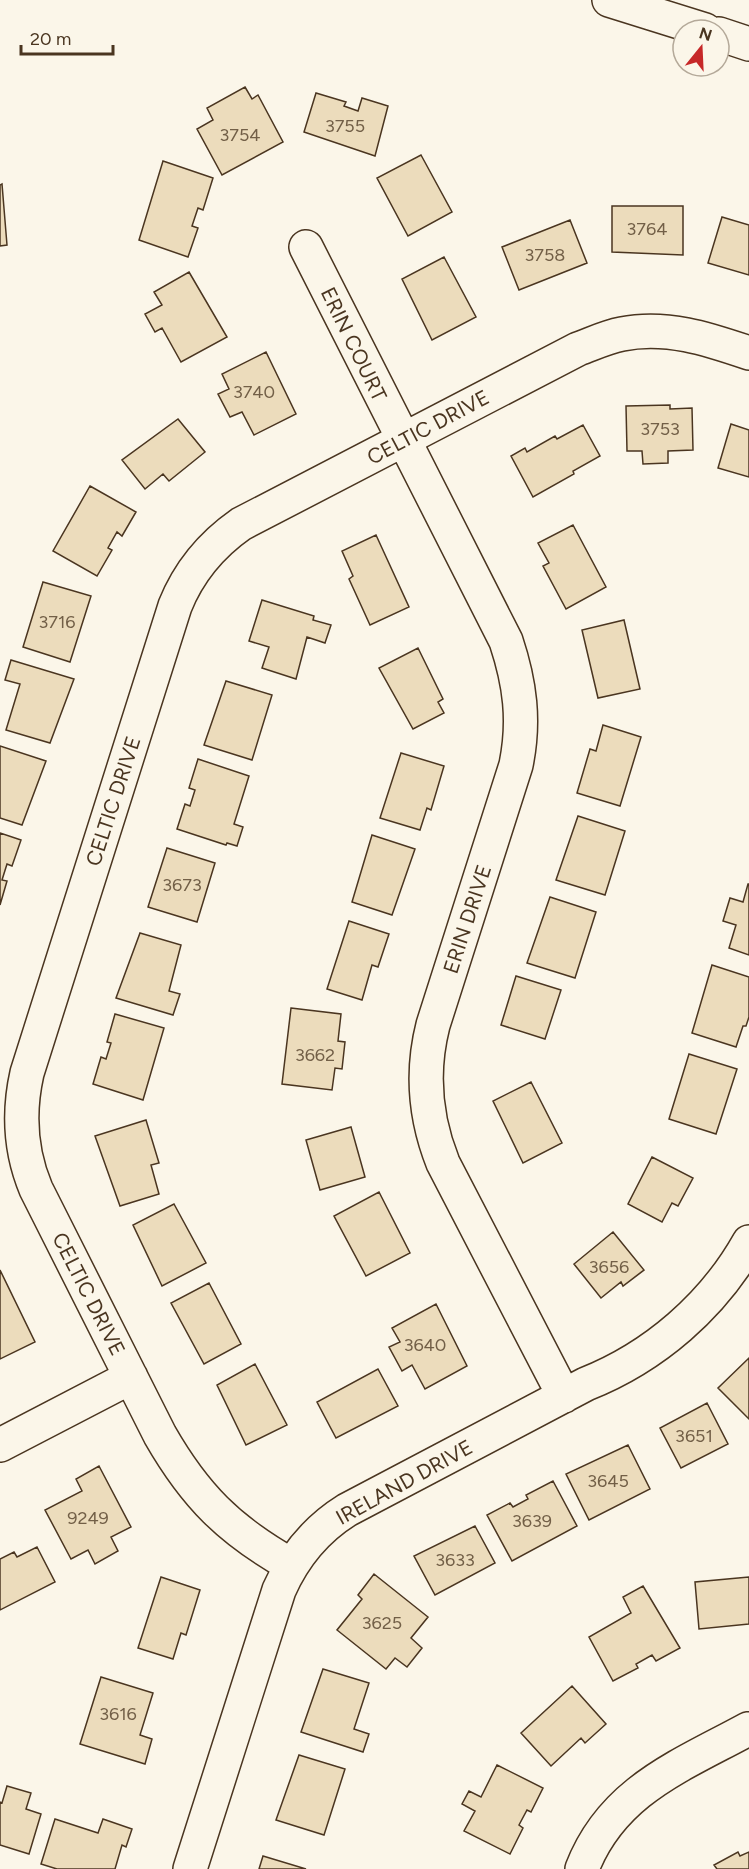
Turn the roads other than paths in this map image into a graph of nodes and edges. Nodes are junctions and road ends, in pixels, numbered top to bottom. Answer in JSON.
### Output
{"nodes":[{"id":1,"x":609,"y":0,"type":"edge"},
{"id":2,"x":671,"y":19,"type":"edge"},
{"id":3,"x":731,"y":38,"type":"edge"},
{"id":4,"x":749,"y":44,"type":"edge"},
{"id":5,"x":306,"y":247,"type":"dead end"},
{"id":6,"x":749,"y":353,"type":"edge"},
{"id":7,"x":402,"y":441,"type":"junction"},
{"id":8,"x":749,"y":1242,"type":"edge"},
{"id":9,"x":131,"y":1377,"type":"junction"},
{"id":10,"x":564,"y":1396,"type":"junction"},
{"id":11,"x":0,"y":1445,"type":"edge"},
{"id":12,"x":291,"y":1565,"type":"junction"},
{"id":13,"x":748,"y":1729,"type":"edge"},
{"id":14,"x":190,"y":1869,"type":"edge"},
{"id":15,"x":582,"y":1869,"type":"edge"}],
"edges":[{"from":1,"to":2,"type":"street"},
{"from":3,"to":4,"type":"street"},
{"from":5,"to":7,"type":"street","name":"ERIN COURT"},
{"from":6,"to":7,"type":"street","name":"CELTIC DRIVE"},
{"from":7,"to":9,"type":"street","name":"CELTIC DRIVE"},
{"from":7,"to":10,"type":"street","name":"ERIN DRIVE"},
{"from":8,"to":10,"type":"street","name":"IRELAND DRIVE"},
{"from":9,"to":11,"type":"street"},
{"from":9,"to":12,"type":"street","name":"CELTIC DRIVE"},
{"from":10,"to":12,"type":"street","name":"IRELAND DRIVE"},
{"from":12,"to":14,"type":"street","name":"IRELAND DRIVE"},
{"from":13,"to":15,"type":"street"}]}
